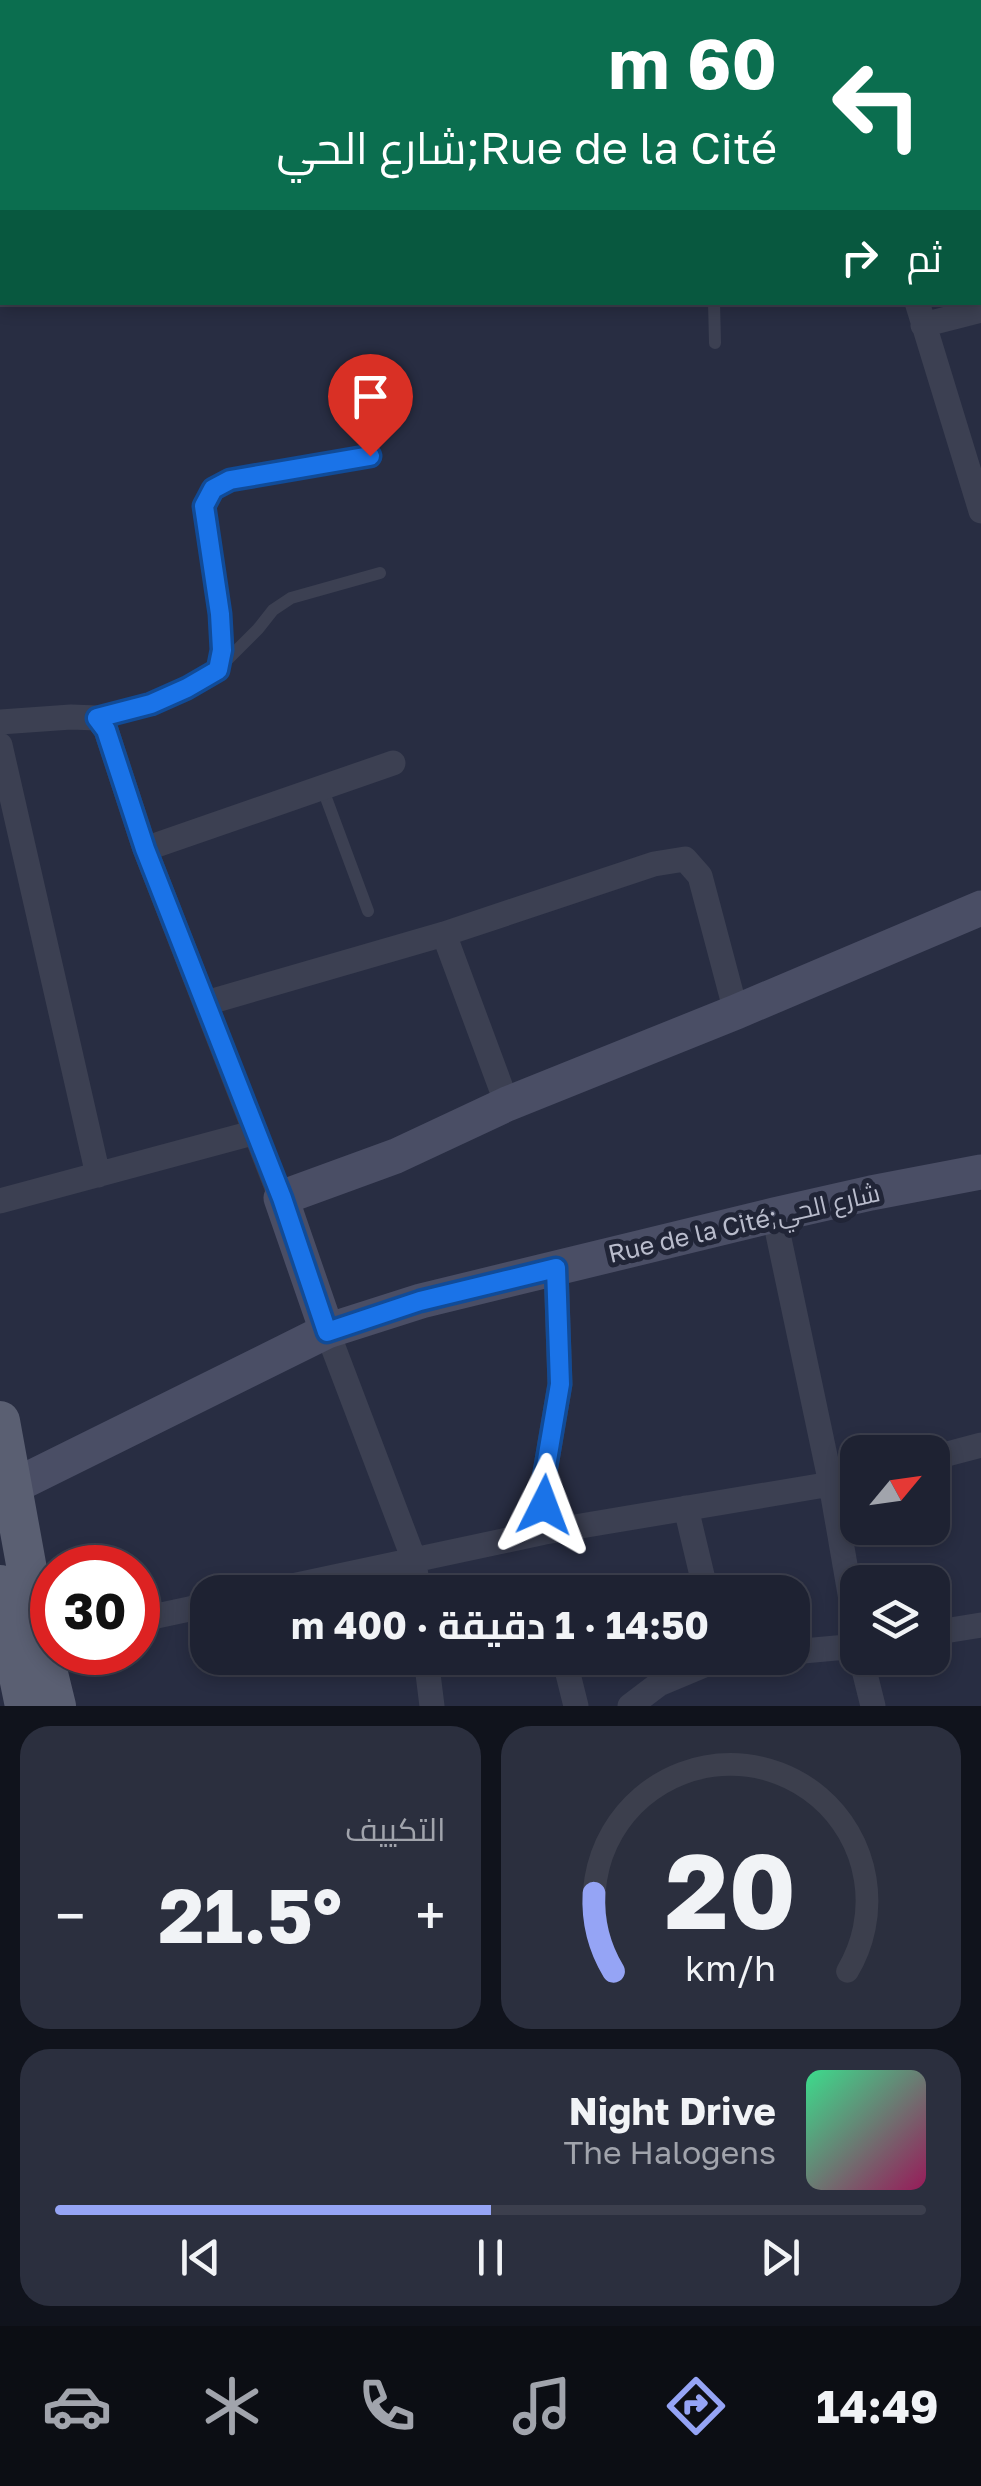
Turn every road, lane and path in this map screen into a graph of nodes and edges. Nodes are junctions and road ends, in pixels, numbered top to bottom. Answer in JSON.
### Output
{"nodes":[{"id":1,"x":714,"y":305,"type":"edge"},
{"id":2,"x":981,"y":310,"type":"edge"},
{"id":3,"x":920,"y":314,"type":"edge"},
{"id":4,"x":715,"y":343,"type":"dead end"},
{"id":5,"x":370,"y":456,"type":"dead end"},
{"id":6,"x":981,"y":511,"type":"edge"},
{"id":7,"x":380,"y":573,"type":"dead end"},
{"id":8,"x":218,"y":670,"type":"junction"},
{"id":9,"x":97,"y":718,"type":"junction"},
{"id":10,"x":0,"y":722,"type":"edge"},
{"id":11,"x":0,"y":745,"type":"edge"},
{"id":12,"x":394,"y":763,"type":"dead end"},
{"id":13,"x":322,"y":788,"type":"junction"},
{"id":14,"x":145,"y":849,"type":"junction"},
{"id":15,"x":981,"y":908,"type":"edge"},
{"id":16,"x":368,"y":910,"type":"dead end"},
{"id":17,"x":444,"y":934,"type":"junction"},
{"id":18,"x":206,"y":1003,"type":"junction"},
{"id":19,"x":736,"y":1012,"type":"junction"},
{"id":20,"x":508,"y":1104,"type":"junction"},
{"id":21,"x":256,"y":1132,"type":"junction"},
{"id":22,"x":981,"y":1172,"type":"edge"},
{"id":23,"x":98,"y":1175,"type":"junction"},
{"id":24,"x":282,"y":1198,"type":"junction"},
{"id":25,"x":0,"y":1201,"type":"edge"},
{"id":26,"x":774,"y":1215,"type":"junction"},
{"id":27,"x":556,"y":1268,"type":"junction"},
{"id":28,"x":327,"y":1332,"type":"junction"},
{"id":29,"x":0,"y":1421,"type":"edge"},
{"id":30,"x":981,"y":1446,"type":"edge"},
{"id":31,"x":950,"y":1454,"type":"edge"},
{"id":32,"x":840,"y":1482,"type":"edge"},
{"id":33,"x":831,"y":1484,"type":"junction"},
{"id":34,"x":6,"y":1490,"type":"edge"},
{"id":35,"x":686,"y":1508,"type":"junction"},
{"id":36,"x":545,"y":1532,"type":"junction"},
{"id":37,"x":414,"y":1560,"type":"junction"},
{"id":38,"x":845,"y":1565,"type":"edge"},
{"id":39,"x":344,"y":1575,"type":"edge"},
{"id":40,"x":416,"y":1575,"type":"edge"},
{"id":41,"x":702,"y":1575,"type":"edge"},
{"id":42,"x":0,"y":1585,"type":"edge"},
{"id":43,"x":190,"y":1609,"type":"edge"},
{"id":44,"x":160,"y":1615,"type":"edge"},
{"id":45,"x":981,"y":1625,"type":"edge"},
{"id":46,"x":950,"y":1631,"type":"edge"},
{"id":47,"x":0,"y":1632,"type":"edge"},
{"id":48,"x":30,"y":1640,"type":"edge"},
{"id":49,"x":840,"y":1645,"type":"edge"},
{"id":50,"x":810,"y":1650,"type":"edge"},
{"id":51,"x":30,"y":1656,"type":"edge"},
{"id":52,"x":30,"y":1661,"type":"edge"},
{"id":53,"x":39,"y":1675,"type":"edge"},
{"id":54,"x":428,"y":1675,"type":"edge"},
{"id":55,"x":568,"y":1675,"type":"edge"},
{"id":56,"x":682,"y":1675,"type":"edge"},
{"id":57,"x":865,"y":1675,"type":"edge"},
{"id":58,"x":56,"y":1706,"type":"edge"},
{"id":59,"x":432,"y":1706,"type":"edge"},
{"id":60,"x":576,"y":1706,"type":"edge"},
{"id":61,"x":630,"y":1706,"type":"edge"},
{"id":62,"x":873,"y":1706,"type":"edge"}],
"edges":[{"from":1,"to":4,"type":"lane"},
{"from":2,"to":3,"type":"street"},
{"from":3,"to":6,"type":"street"},
{"from":5,"to":8,"type":"lane"},
{"from":7,"to":8,"type":"lane"},
{"from":8,"to":9,"type":"lane"},
{"from":9,"to":10,"type":"street"},
{"from":9,"to":14,"type":"street"},
{"from":11,"to":23,"type":"street"},
{"from":12,"to":13,"type":"street"},
{"from":13,"to":14,"type":"street"},
{"from":13,"to":16,"type":"lane"},
{"from":14,"to":18,"type":"street"},
{"from":15,"to":19,"type":"street"},
{"from":17,"to":18,"type":"street"},
{"from":17,"to":19,"type":"street"},
{"from":17,"to":20,"type":"street"},
{"from":18,"to":21,"type":"street"},
{"from":19,"to":20,"type":"street"},
{"from":20,"to":24,"type":"street"},
{"from":21,"to":23,"type":"street"},
{"from":21,"to":24,"type":"street"},
{"from":22,"to":26,"type":"street","name":"Rue de la Cité;شارع الحي"},
{"from":23,"to":25,"type":"street"},
{"from":24,"to":28,"type":"street"},
{"from":26,"to":27,"type":"street","name":"Rue de la Cité;شارع الحي"},
{"from":26,"to":33,"type":"street"},
{"from":27,"to":28,"type":"street","name":"Rue de la Cité;شارع الحي"},
{"from":27,"to":36,"type":"street"},
{"from":28,"to":34,"type":"street","name":"Rue de la Cité;شارع الحي"},
{"from":28,"to":37,"type":"street"},
{"from":29,"to":34,"type":"main road"},
{"from":30,"to":31,"type":"street"},
{"from":32,"to":33,"type":"street"},
{"from":33,"to":35,"type":"street"},
{"from":33,"to":38,"type":"street"},
{"from":34,"to":48,"type":"main road"},
{"from":35,"to":36,"type":"street"},
{"from":35,"to":41,"type":"street"},
{"from":36,"to":37,"type":"street"},
{"from":37,"to":39,"type":"street"},
{"from":37,"to":40,"type":"street"},
{"from":42,"to":51,"type":"main road"},
{"from":43,"to":44,"type":"street"},
{"from":45,"to":46,"type":"street"},
{"from":47,"to":52,"type":"main road"},
{"from":49,"to":50,"type":"street"},
{"from":53,"to":58,"type":"main road"},
{"from":54,"to":59,"type":"street"},
{"from":55,"to":60,"type":"street"},
{"from":56,"to":61,"type":"street"},
{"from":57,"to":62,"type":"street"}]}
